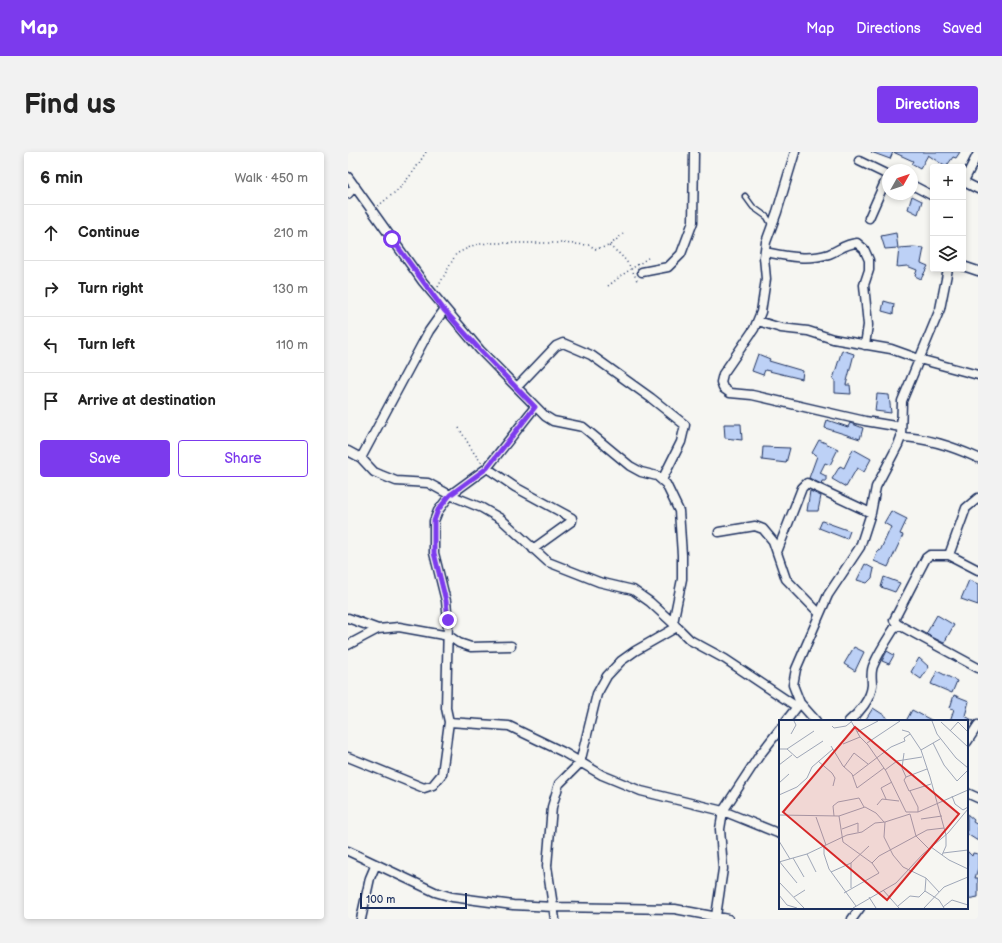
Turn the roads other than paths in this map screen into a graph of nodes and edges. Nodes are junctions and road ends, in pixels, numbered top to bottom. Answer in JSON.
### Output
{"nodes":[{"id":1,"x":694,"y":152,"type":"edge"},
{"id":2,"x":795,"y":152,"type":"edge"},
{"id":3,"x":978,"y":153,"type":"edge"},
{"id":4,"x":859,"y":161,"type":"dead end"},
{"id":5,"x":348,"y":177,"type":"edge"},
{"id":6,"x":966,"y":177,"type":"edge"},
{"id":7,"x":966,"y":184,"type":"edge"},
{"id":8,"x":355,"y":186,"type":"junction"},
{"id":9,"x":918,"y":188,"type":"edge"},
{"id":10,"x":978,"y":189,"type":"edge"},
{"id":11,"x":348,"y":194,"type":"edge"},
{"id":12,"x":930,"y":194,"type":"edge"},
{"id":13,"x":746,"y":196,"type":"dead end"},
{"id":14,"x":869,"y":218,"type":"dead end"},
{"id":15,"x":772,"y":226,"type":"junction"},
{"id":16,"x":764,"y":252,"type":"junction"},
{"id":17,"x":966,"y":267,"type":"edge"},
{"id":18,"x":978,"y":271,"type":"edge"},
{"id":19,"x":642,"y":272,"type":"dead end"},
{"id":20,"x":947,"y":272,"type":"edge"},
{"id":21,"x":444,"y":310,"type":"junction"},
{"id":22,"x":758,"y":321,"type":"junction"},
{"id":23,"x":865,"y":345,"type":"junction"},
{"id":24,"x":920,"y":359,"type":"junction"},
{"id":25,"x":978,"y":375,"type":"edge"},
{"id":26,"x":517,"y":387,"type":"junction"},
{"id":27,"x":535,"y":407,"type":"junction"},
{"id":28,"x":901,"y":427,"type":"junction"},
{"id":29,"x":901,"y":437,"type":"junction"},
{"id":30,"x":348,"y":451,"type":"edge"},
{"id":31,"x":361,"y":458,"type":"junction"},
{"id":32,"x":978,"y":458,"type":"edge"},
{"id":33,"x":487,"y":468,"type":"junction"},
{"id":34,"x":662,"y":480,"type":"junction"},
{"id":35,"x":450,"y":495,"type":"junction"},
{"id":36,"x":976,"y":502,"type":"edge"},
{"id":37,"x":871,"y":513,"type":"junction"},
{"id":38,"x":719,"y":532,"type":"dead end"},
{"id":39,"x":533,"y":549,"type":"junction"},
{"id":40,"x":777,"y":552,"type":"junction"},
{"id":41,"x":948,"y":555,"type":"junction"},
{"id":42,"x":978,"y":570,"type":"edge"},
{"id":43,"x":819,"y":613,"type":"junction"},
{"id":44,"x":348,"y":618,"type":"edge"},
{"id":45,"x":897,"y":624,"type":"junction"},
{"id":46,"x":675,"y":625,"type":"junction"},
{"id":47,"x":378,"y":629,"type":"junction"},
{"id":48,"x":448,"y":636,"type":"junction"},
{"id":49,"x":348,"y":645,"type":"edge"},
{"id":50,"x":511,"y":646,"type":"dead end"},
{"id":51,"x":978,"y":668,"type":"edge"},
{"id":52,"x":798,"y":705,"type":"junction"},
{"id":53,"x":787,"y":720,"type":"edge"},
{"id":54,"x":815,"y":720,"type":"edge"},
{"id":55,"x":850,"y":720,"type":"edge"},
{"id":56,"x":449,"y":722,"type":"junction"},
{"id":57,"x":978,"y":725,"type":"edge"},
{"id":58,"x":779,"y":730,"type":"edge"},
{"id":59,"x":968,"y":740,"type":"edge"},
{"id":60,"x":348,"y":757,"type":"edge"},
{"id":61,"x":580,"y":763,"type":"junction"},
{"id":62,"x":968,"y":793,"type":"edge"},
{"id":63,"x":978,"y":798,"type":"edge"},
{"id":64,"x":724,"y":811,"type":"junction"},
{"id":65,"x":779,"y":834,"type":"edge"},
{"id":66,"x":348,"y":851,"type":"edge"},
{"id":67,"x":376,"y":864,"type":"junction"},
{"id":68,"x":554,"y":907,"type":"junction"},
{"id":69,"x":859,"y":909,"type":"edge"},
{"id":70,"x":716,"y":916,"type":"junction"},
{"id":71,"x":361,"y":919,"type":"edge"},
{"id":72,"x":555,"y":919,"type":"edge"},
{"id":73,"x":728,"y":919,"type":"edge"},
{"id":74,"x":852,"y":919,"type":"edge"}],
"edges":[{"from":1,"to":19,"type":"street"},
{"from":2,"to":15,"type":"street"},
{"from":3,"to":6,"type":"street"},
{"from":4,"to":14,"type":"street"},
{"from":5,"to":8,"type":"street"},
{"from":7,"to":10,"type":"street"},
{"from":8,"to":11,"type":"street"},
{"from":8,"to":21,"type":"street"},
{"from":9,"to":12,"type":"street"},
{"from":13,"to":15,"type":"lane"},
{"from":15,"to":16,"type":"street"},
{"from":16,"to":22,"type":"street"},
{"from":16,"to":23,"type":"street"},
{"from":17,"to":18,"type":"street"},
{"from":20,"to":24,"type":"street"},
{"from":21,"to":26,"type":"street"},
{"from":21,"to":31,"type":"street"},
{"from":22,"to":23,"type":"street"},
{"from":22,"to":28,"type":"street"},
{"from":23,"to":24,"type":"street"},
{"from":24,"to":25,"type":"street"},
{"from":24,"to":28,"type":"street"},
{"from":26,"to":27,"type":"street"},
{"from":26,"to":34,"type":"street"},
{"from":27,"to":33,"type":"street"},
{"from":27,"to":34,"type":"street"},
{"from":28,"to":29,"type":"street"},
{"from":29,"to":32,"type":"street"},
{"from":29,"to":37,"type":"street"},
{"from":30,"to":31,"type":"street"},
{"from":31,"to":35,"type":"street"},
{"from":33,"to":35,"type":"street"},
{"from":33,"to":39,"type":"street"},
{"from":34,"to":46,"type":"street"},
{"from":35,"to":39,"type":"street"},
{"from":35,"to":48,"type":"street"},
{"from":36,"to":41,"type":"street"},
{"from":37,"to":40,"type":"street"},
{"from":37,"to":43,"type":"street"},
{"from":38,"to":40,"type":"street"},
{"from":39,"to":46,"type":"street"},
{"from":40,"to":43,"type":"street"},
{"from":41,"to":42,"type":"street"},
{"from":41,"to":45,"type":"street"},
{"from":43,"to":52,"type":"street"},
{"from":44,"to":47,"type":"street"},
{"from":45,"to":51,"type":"street"},
{"from":45,"to":55,"type":"street"},
{"from":46,"to":52,"type":"street"},
{"from":46,"to":61,"type":"street"},
{"from":47,"to":48,"type":"street"},
{"from":47,"to":49,"type":"street"},
{"from":48,"to":50,"type":"street"},
{"from":48,"to":56,"type":"street"},
{"from":52,"to":53,"type":"street"},
{"from":52,"to":54,"type":"street"},
{"from":56,"to":60,"type":"street"},
{"from":56,"to":61,"type":"street"},
{"from":57,"to":59,"type":"street"},
{"from":58,"to":64,"type":"street"},
{"from":61,"to":64,"type":"street"},
{"from":61,"to":68,"type":"street"},
{"from":62,"to":63,"type":"street"},
{"from":64,"to":65,"type":"street"},
{"from":64,"to":70,"type":"street"},
{"from":66,"to":67,"type":"street"},
{"from":67,"to":68,"type":"street"},
{"from":67,"to":71,"type":"street"},
{"from":68,"to":70,"type":"street"},
{"from":68,"to":72,"type":"street"},
{"from":69,"to":74,"type":"street"},
{"from":70,"to":73,"type":"street"}]}
